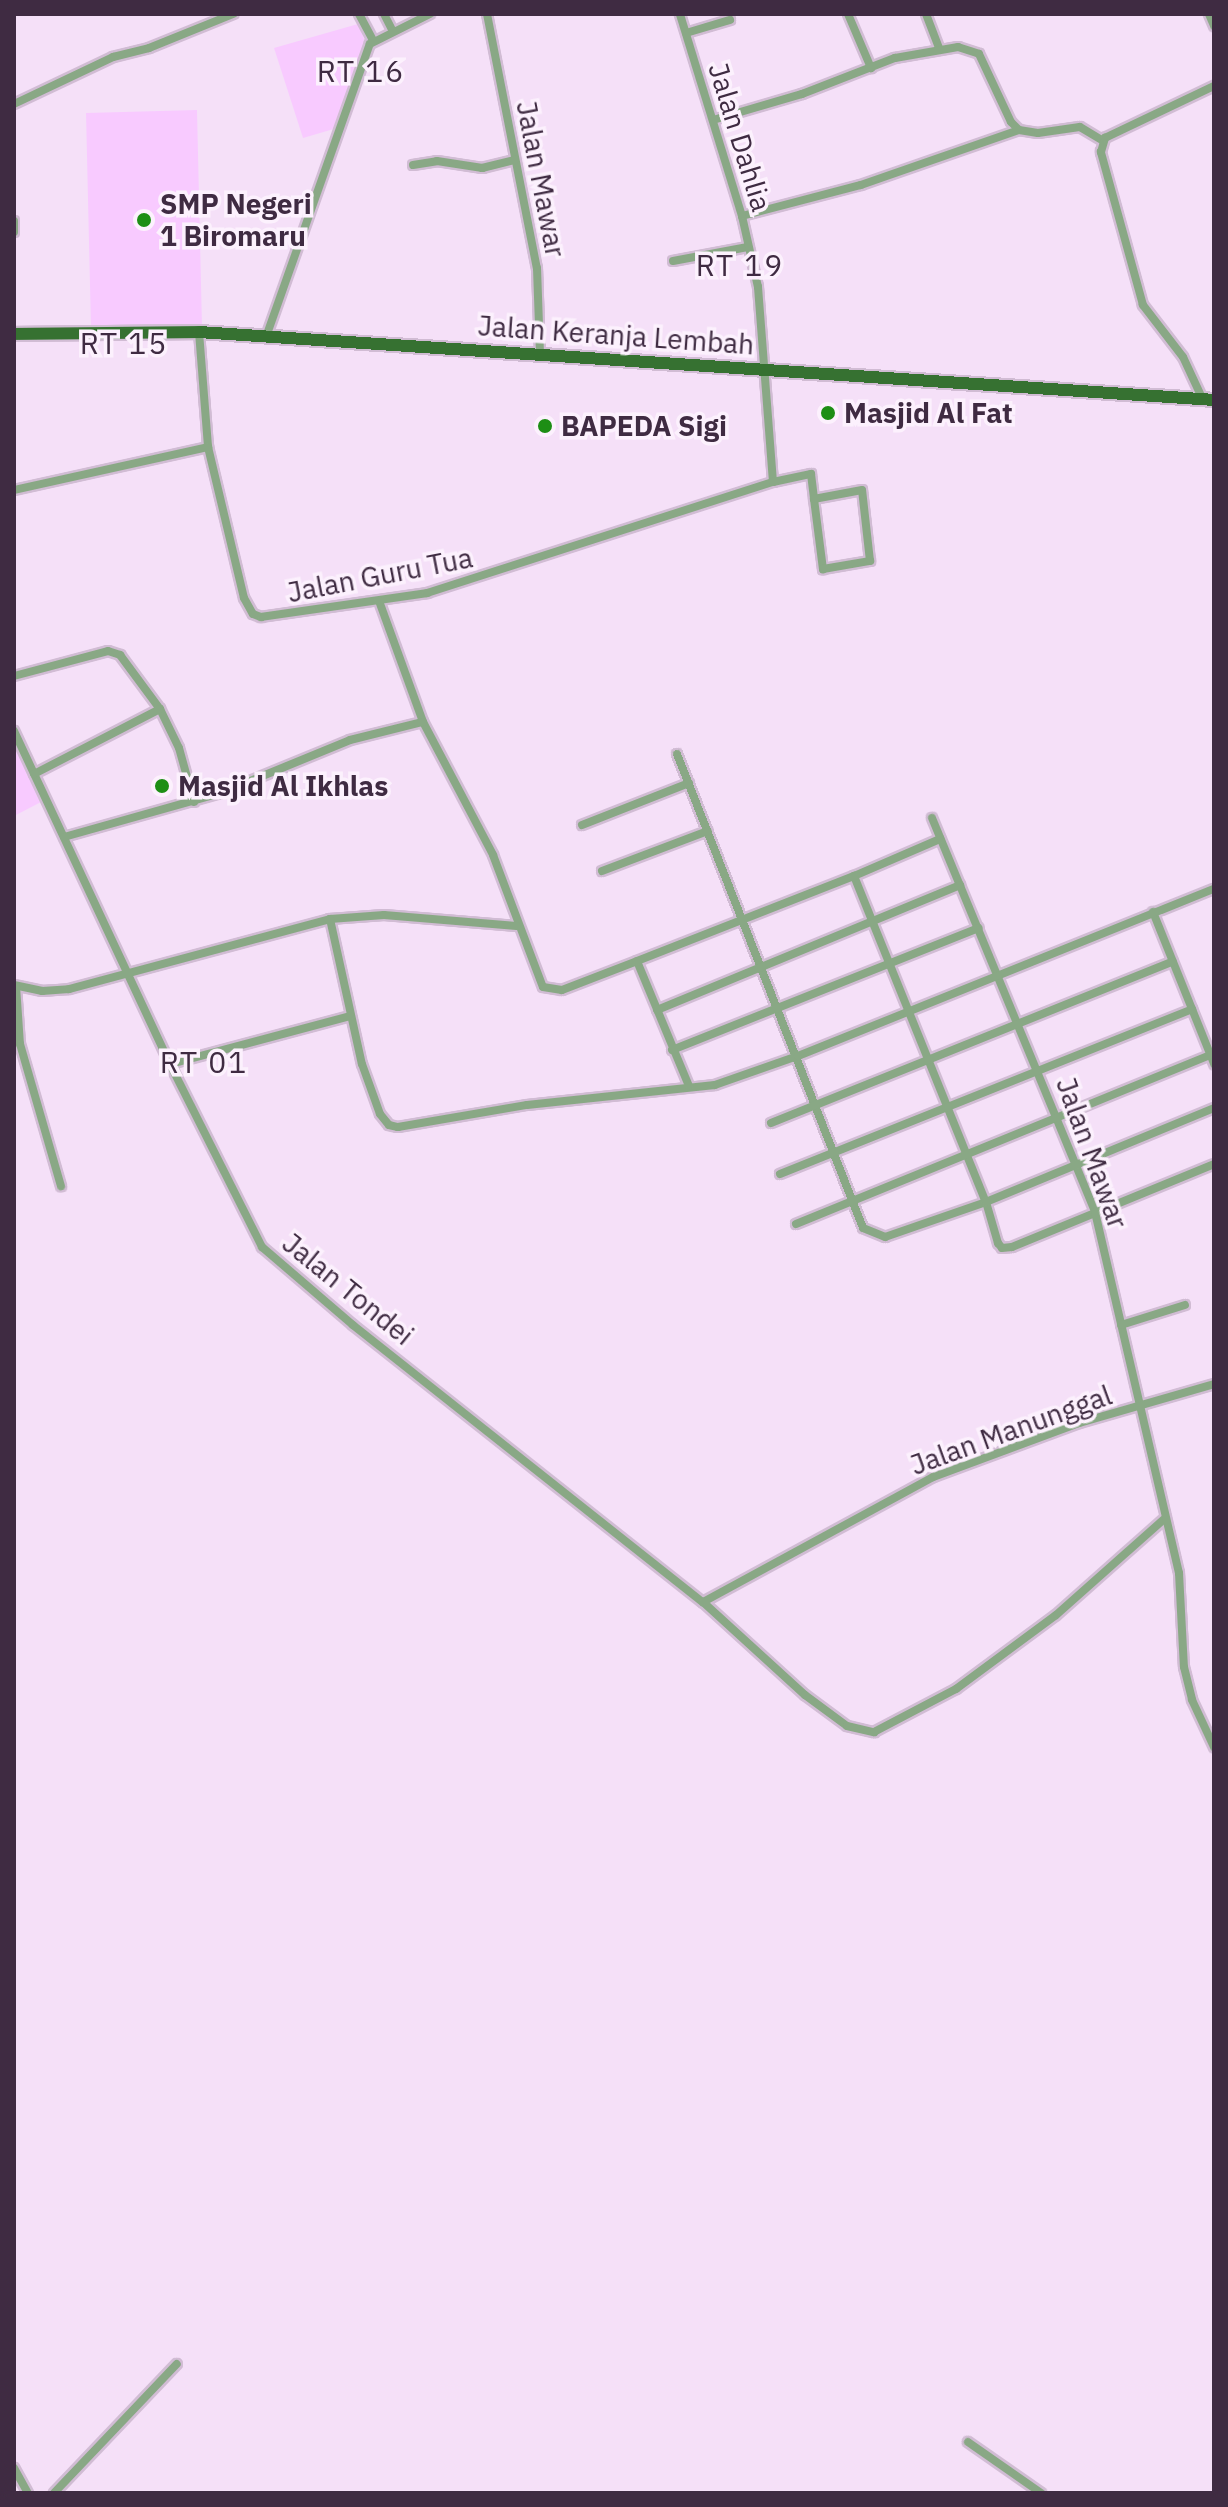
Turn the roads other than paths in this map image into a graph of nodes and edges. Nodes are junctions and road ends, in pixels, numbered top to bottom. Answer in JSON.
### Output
{"nodes":[{"id":1,"x":233,"y":14,"type":"edge"},
{"id":2,"x":359,"y":14,"type":"edge"},
{"id":3,"x":384,"y":14,"type":"edge"},
{"id":4,"x":430,"y":14,"type":"edge"},
{"id":5,"x":487,"y":14,"type":"edge"},
{"id":6,"x":680,"y":14,"type":"edge"},
{"id":7,"x":848,"y":14,"type":"edge"},
{"id":8,"x":926,"y":14,"type":"edge"},
{"id":9,"x":1209,"y":14,"type":"edge"},
{"id":10,"x":730,"y":20,"type":"dead end"},
{"id":11,"x":1214,"y":26,"type":"edge"},
{"id":12,"x":392,"y":30,"type":"junction"},
{"id":13,"x":686,"y":33,"type":"junction"},
{"id":14,"x":373,"y":40,"type":"junction"},
{"id":15,"x":939,"y":48,"type":"junction"},
{"id":16,"x":871,"y":68,"type":"junction"},
{"id":17,"x":1214,"y":86,"type":"edge"},
{"id":18,"x":14,"y":104,"type":"edge"},
{"id":19,"x":713,"y":120,"type":"junction"},
{"id":20,"x":1019,"y":130,"type":"junction"},
{"id":21,"x":1103,"y":141,"type":"junction"},
{"id":22,"x":515,"y":160,"type":"junction"},
{"id":23,"x":413,"y":165,"type":"dead end"},
{"id":24,"x":742,"y":216,"type":"junction"},
{"id":25,"x":14,"y":221,"type":"edge"},
{"id":26,"x":14,"y":232,"type":"edge"},
{"id":27,"x":748,"y":247,"type":"junction"},
{"id":28,"x":673,"y":261,"type":"dead end"},
{"id":29,"x":199,"y":332,"type":"junction"},
{"id":30,"x":14,"y":334,"type":"edge"},
{"id":31,"x":266,"y":337,"type":"junction"},
{"id":32,"x":540,"y":354,"type":"junction"},
{"id":33,"x":762,"y":369,"type":"junction"},
{"id":34,"x":1208,"y":400,"type":"edge"},
{"id":35,"x":208,"y":447,"type":"junction"},
{"id":36,"x":773,"y":482,"type":"junction"},
{"id":37,"x":14,"y":490,"type":"edge"},
{"id":38,"x":814,"y":499,"type":"junction"},
{"id":39,"x":379,"y":601,"type":"junction"},
{"id":40,"x":14,"y":676,"type":"edge"},
{"id":41,"x":160,"y":709,"type":"junction"},
{"id":42,"x":423,"y":722,"type":"junction"},
{"id":43,"x":14,"y":731,"type":"edge"},
{"id":44,"x":677,"y":754,"type":"dead end"},
{"id":45,"x":34,"y":774,"type":"junction"},
{"id":46,"x":689,"y":783,"type":"junction"},
{"id":47,"x":194,"y":802,"type":"junction"},
{"id":48,"x":932,"y":818,"type":"dead end"},
{"id":49,"x":582,"y":825,"type":"dead end"},
{"id":50,"x":708,"y":831,"type":"junction"},
{"id":51,"x":64,"y":837,"type":"junction"},
{"id":52,"x":940,"y":839,"type":"junction"},
{"id":53,"x":602,"y":871,"type":"dead end"},
{"id":54,"x":854,"y":876,"type":"junction"},
{"id":55,"x":960,"y":885,"type":"junction"},
{"id":56,"x":1213,"y":893,"type":"edge"},
{"id":57,"x":1153,"y":912,"type":"junction"},
{"id":58,"x":330,"y":919,"type":"junction"},
{"id":59,"x":743,"y":919,"type":"junction"},
{"id":60,"x":874,"y":922,"type":"junction"},
{"id":61,"x":517,"y":926,"type":"junction"},
{"id":62,"x":979,"y":928,"type":"junction"},
{"id":63,"x":637,"y":961,"type":"junction"},
{"id":64,"x":1173,"y":961,"type":"junction"},
{"id":65,"x":890,"y":965,"type":"junction"},
{"id":66,"x":761,"y":966,"type":"junction"},
{"id":67,"x":128,"y":972,"type":"junction"},
{"id":68,"x":998,"y":973,"type":"junction"},
{"id":69,"x":15,"y":985,"type":"edge"},
{"id":70,"x":14,"y":1002,"type":"edge"},
{"id":71,"x":777,"y":1008,"type":"junction"},
{"id":72,"x":1192,"y":1009,"type":"junction"},
{"id":73,"x":657,"y":1010,"type":"junction"},
{"id":74,"x":907,"y":1010,"type":"junction"},
{"id":75,"x":350,"y":1016,"type":"junction"},
{"id":76,"x":1020,"y":1024,"type":"junction"},
{"id":77,"x":17,"y":1045,"type":"edge"},
{"id":78,"x":672,"y":1050,"type":"junction"},
{"id":79,"x":798,"y":1056,"type":"junction"},
{"id":80,"x":1212,"y":1060,"type":"edge"},
{"id":81,"x":929,"y":1061,"type":"junction"},
{"id":82,"x":170,"y":1064,"type":"junction"},
{"id":83,"x":1038,"y":1072,"type":"junction"},
{"id":84,"x":689,"y":1086,"type":"junction"},
{"id":85,"x":814,"y":1108,"type":"junction"},
{"id":86,"x":1214,"y":1108,"type":"edge"},
{"id":87,"x":948,"y":1109,"type":"junction"},
{"id":88,"x":1057,"y":1120,"type":"junction"},
{"id":89,"x":771,"y":1123,"type":"dead end"},
{"id":90,"x":834,"y":1156,"type":"junction"},
{"id":91,"x":966,"y":1156,"type":"junction"},
{"id":92,"x":1214,"y":1164,"type":"edge"},
{"id":93,"x":1076,"y":1165,"type":"junction"},
{"id":94,"x":780,"y":1174,"type":"dead end"},
{"id":95,"x":61,"y":1186,"type":"dead end"},
{"id":96,"x":851,"y":1202,"type":"junction"},
{"id":97,"x":986,"y":1202,"type":"junction"},
{"id":98,"x":1095,"y":1212,"type":"junction"},
{"id":99,"x":796,"y":1224,"type":"dead end"},
{"id":100,"x":1185,"y":1305,"type":"dead end"},
{"id":101,"x":1121,"y":1325,"type":"junction"},
{"id":102,"x":1214,"y":1384,"type":"edge"},
{"id":103,"x":1140,"y":1407,"type":"junction"},
{"id":104,"x":1164,"y":1519,"type":"junction"},
{"id":105,"x":703,"y":1602,"type":"junction"},
{"id":106,"x":1214,"y":1747,"type":"edge"},
{"id":107,"x":177,"y":2364,"type":"dead end"},
{"id":108,"x":968,"y":2442,"type":"dead end"},
{"id":109,"x":14,"y":2468,"type":"edge"},
{"id":110,"x":28,"y":2493,"type":"edge"},
{"id":111,"x":54,"y":2493,"type":"edge"},
{"id":112,"x":1041,"y":2493,"type":"edge"}],
"edges":[{"from":1,"to":18,"type":"street"},
{"from":2,"to":14,"type":"street"},
{"from":3,"to":12,"type":"street"},
{"from":4,"to":12,"type":"street"},
{"from":5,"to":22,"type":"street","name":"Jalan Mawar"},
{"from":6,"to":13,"type":"street","name":"Jalan Dahlia"},
{"from":7,"to":16,"type":"street"},
{"from":8,"to":15,"type":"street"},
{"from":9,"to":11,"type":"street"},
{"from":10,"to":13,"type":"street"},
{"from":12,"to":14,"type":"street"},
{"from":13,"to":19,"type":"street","name":"Jalan Dahlia"},
{"from":14,"to":31,"type":"street"},
{"from":15,"to":16,"type":"street"},
{"from":15,"to":20,"type":"street"},
{"from":16,"to":19,"type":"street"},
{"from":17,"to":21,"type":"street"},
{"from":19,"to":24,"type":"street","name":"Jalan Dahlia"},
{"from":20,"to":21,"type":"street"},
{"from":20,"to":24,"type":"street"},
{"from":21,"to":34,"type":"street"},
{"from":22,"to":23,"type":"street"},
{"from":22,"to":32,"type":"street","name":"Jalan Mawar"},
{"from":24,"to":27,"type":"street","name":"Jalan Dahlia"},
{"from":25,"to":26,"type":"street"},
{"from":27,"to":28,"type":"street"},
{"from":27,"to":33,"type":"street","name":"Jalan Dahlia"},
{"from":29,"to":30,"type":"main road","name":"Jalan Keranja Lembah"},
{"from":29,"to":31,"type":"main road","name":"Jalan Keranja Lembah"},
{"from":29,"to":35,"type":"street","name":"Jalan Guru Tua"},
{"from":31,"to":32,"type":"main road","name":"Jalan Keranja Lembah"},
{"from":32,"to":33,"type":"main road","name":"Jalan Keranja Lembah"},
{"from":33,"to":34,"type":"main road","name":"Jalan Keranja Lembah"},
{"from":33,"to":36,"type":"street"},
{"from":35,"to":37,"type":"street"},
{"from":35,"to":39,"type":"street","name":"Jalan Guru Tua"},
{"from":36,"to":38,"type":"street","name":"Jalan Guru Tua"},
{"from":36,"to":39,"type":"street","name":"Jalan Guru Tua"},
{"from":38,"to":38,"type":"street"},
{"from":39,"to":42,"type":"street"},
{"from":40,"to":41,"type":"street"},
{"from":41,"to":45,"type":"street"},
{"from":41,"to":47,"type":"street"},
{"from":42,"to":47,"type":"street"},
{"from":42,"to":61,"type":"street"},
{"from":43,"to":45,"type":"street","name":"Jalan Tondei"},
{"from":44,"to":46,"type":"street"},
{"from":45,"to":51,"type":"street","name":"Jalan Tondei"},
{"from":46,"to":49,"type":"street"},
{"from":46,"to":50,"type":"street"},
{"from":47,"to":51,"type":"street"},
{"from":48,"to":52,"type":"street","name":"Jalan Mawar"},
{"from":50,"to":53,"type":"street"},
{"from":50,"to":59,"type":"street"},
{"from":51,"to":67,"type":"street","name":"Jalan Tondei"},
{"from":52,"to":54,"type":"street"},
{"from":52,"to":55,"type":"street","name":"Jalan Mawar"},
{"from":54,"to":59,"type":"street"},
{"from":54,"to":60,"type":"street"},
{"from":55,"to":60,"type":"street"},
{"from":55,"to":62,"type":"street","name":"Jalan Mawar"},
{"from":56,"to":57,"type":"street"},
{"from":57,"to":64,"type":"street"},
{"from":57,"to":68,"type":"street"},
{"from":58,"to":61,"type":"street"},
{"from":58,"to":67,"type":"street"},
{"from":58,"to":75,"type":"street"},
{"from":59,"to":63,"type":"street"},
{"from":59,"to":66,"type":"street"},
{"from":60,"to":65,"type":"street"},
{"from":60,"to":66,"type":"street"},
{"from":61,"to":63,"type":"street"},
{"from":62,"to":65,"type":"street"},
{"from":62,"to":68,"type":"street","name":"Jalan Mawar"},
{"from":63,"to":73,"type":"street"},
{"from":64,"to":72,"type":"street"},
{"from":64,"to":76,"type":"street"},
{"from":65,"to":71,"type":"street"},
{"from":65,"to":74,"type":"street"},
{"from":66,"to":71,"type":"street"},
{"from":66,"to":73,"type":"street"},
{"from":67,"to":69,"type":"street"},
{"from":67,"to":82,"type":"street","name":"Jalan Tondei"},
{"from":68,"to":74,"type":"street"},
{"from":68,"to":76,"type":"street","name":"Jalan Mawar"},
{"from":69,"to":70,"type":"street"},
{"from":70,"to":77,"type":"street"},
{"from":71,"to":78,"type":"street"},
{"from":71,"to":79,"type":"street"},
{"from":72,"to":80,"type":"street"},
{"from":72,"to":83,"type":"street"},
{"from":73,"to":78,"type":"street"},
{"from":74,"to":79,"type":"street"},
{"from":74,"to":81,"type":"street"},
{"from":75,"to":82,"type":"street"},
{"from":75,"to":84,"type":"street"},
{"from":76,"to":81,"type":"street"},
{"from":76,"to":83,"type":"street","name":"Jalan Mawar"},
{"from":77,"to":95,"type":"street"},
{"from":78,"to":84,"type":"street"},
{"from":79,"to":84,"type":"street"},
{"from":79,"to":85,"type":"street"},
{"from":80,"to":88,"type":"street"},
{"from":81,"to":85,"type":"street"},
{"from":81,"to":87,"type":"street"},
{"from":82,"to":105,"type":"street","name":"Jalan Tondei"},
{"from":83,"to":87,"type":"street"},
{"from":83,"to":88,"type":"street","name":"Jalan Mawar"},
{"from":85,"to":89,"type":"street"},
{"from":85,"to":90,"type":"street"},
{"from":86,"to":93,"type":"street"},
{"from":87,"to":90,"type":"street"},
{"from":87,"to":91,"type":"street"},
{"from":88,"to":91,"type":"street"},
{"from":88,"to":93,"type":"street","name":"Jalan Mawar"},
{"from":90,"to":94,"type":"street"},
{"from":90,"to":96,"type":"street"},
{"from":91,"to":96,"type":"street"},
{"from":91,"to":97,"type":"street"},
{"from":92,"to":98,"type":"street"},
{"from":93,"to":97,"type":"street"},
{"from":93,"to":98,"type":"street","name":"Jalan Mawar"},
{"from":96,"to":97,"type":"street"},
{"from":96,"to":99,"type":"street"},
{"from":97,"to":98,"type":"street"},
{"from":98,"to":101,"type":"street","name":"Jalan Mawar"},
{"from":100,"to":101,"type":"street"},
{"from":101,"to":103,"type":"street","name":"Jalan Mawar"},
{"from":102,"to":103,"type":"street","name":"Jalan Manunggal"},
{"from":103,"to":104,"type":"street","name":"Jalan Mawar"},
{"from":103,"to":105,"type":"street","name":"Jalan Manunggal"},
{"from":104,"to":105,"type":"street","name":"Jalan Tondei"},
{"from":104,"to":106,"type":"street","name":"Jalan Mawar"},
{"from":107,"to":111,"type":"street"},
{"from":108,"to":112,"type":"street"},
{"from":109,"to":110,"type":"street"}]}
